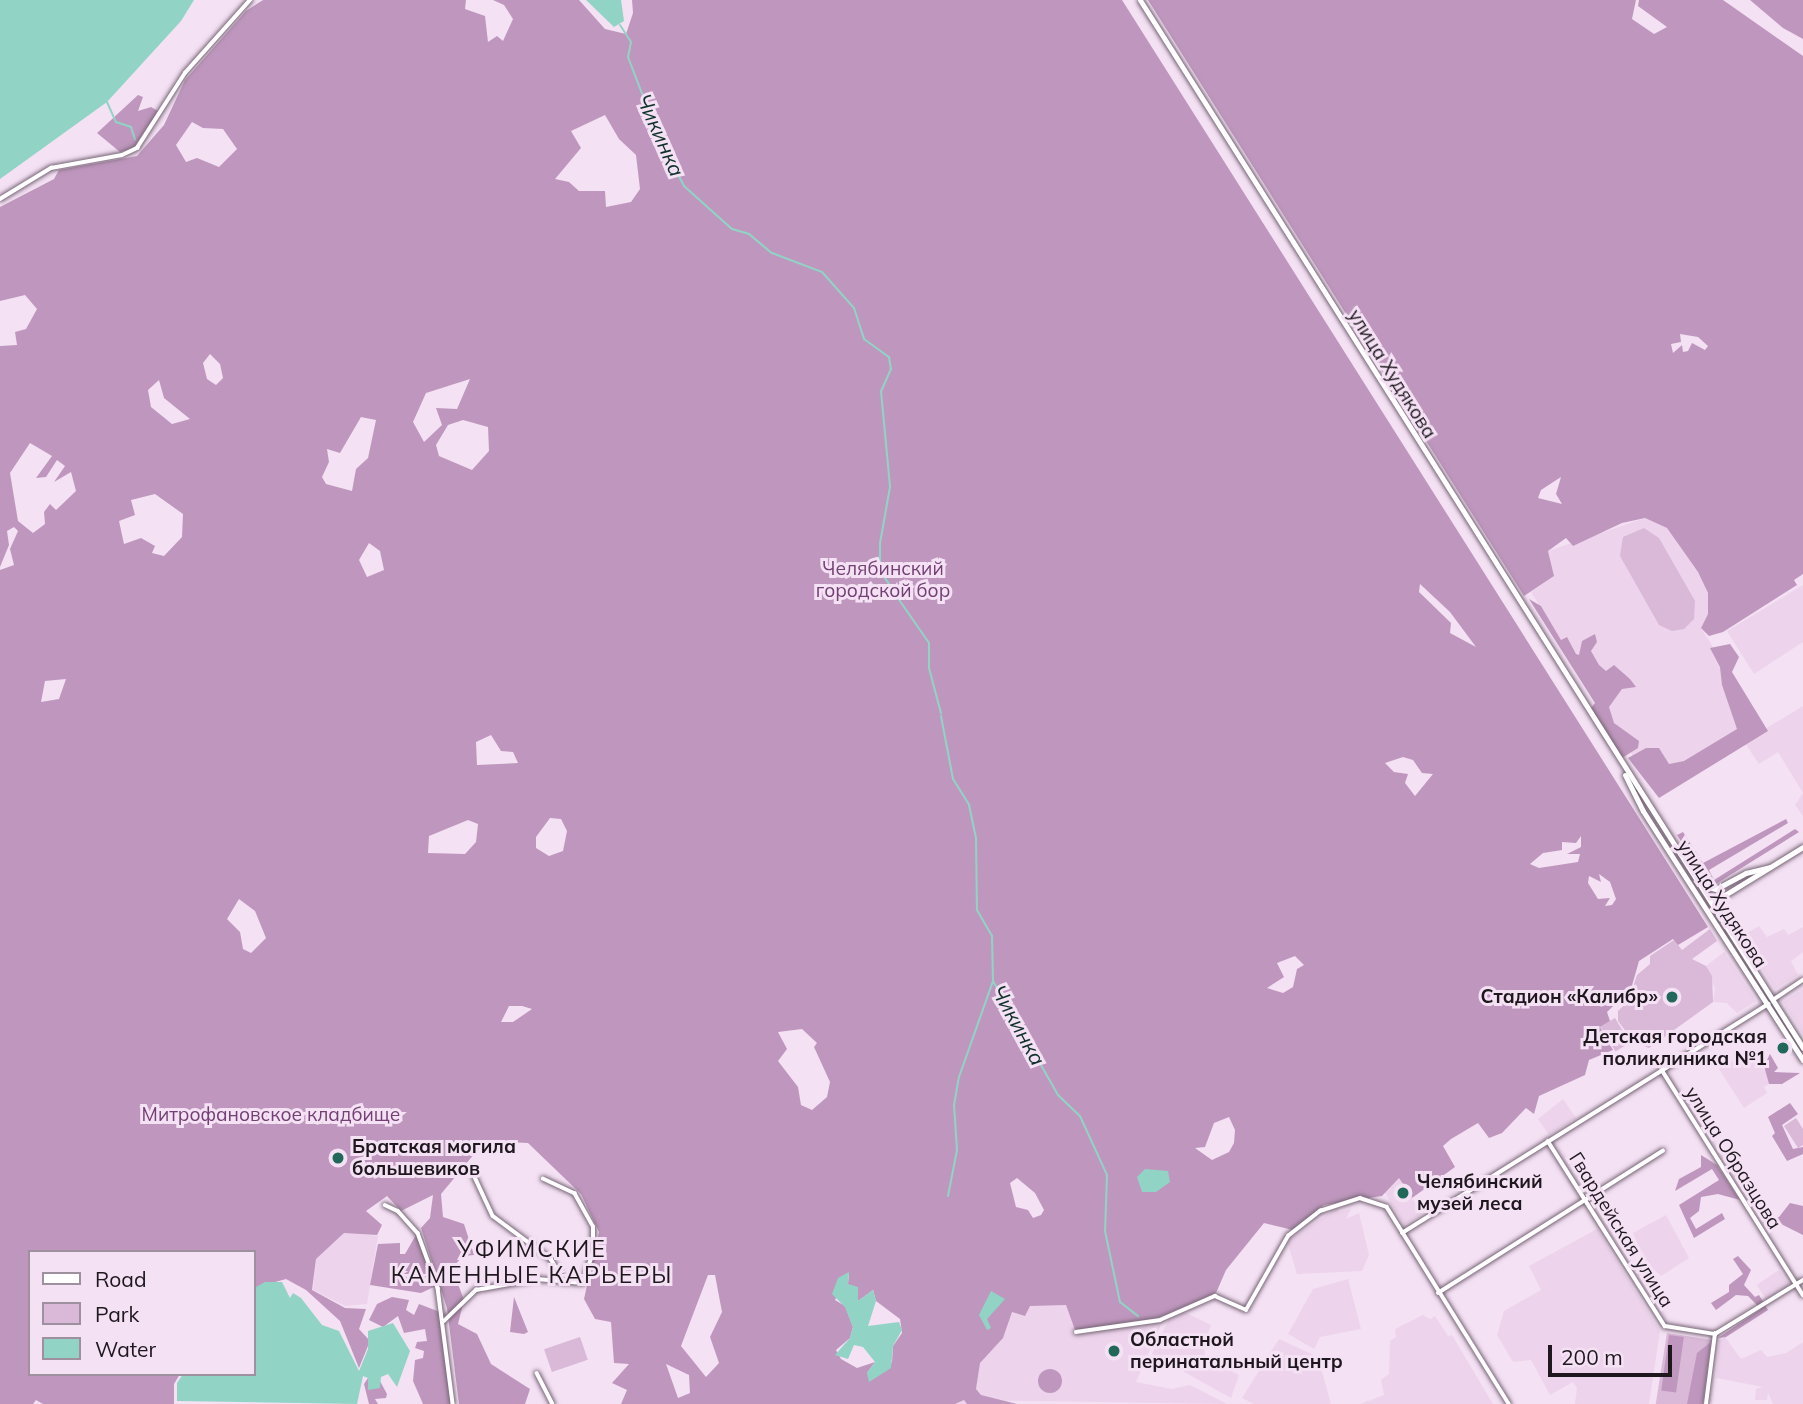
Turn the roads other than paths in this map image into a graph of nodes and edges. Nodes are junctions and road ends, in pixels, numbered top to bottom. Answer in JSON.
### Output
{"nodes":[{"id":1,"x":250,"y":0,"type":"edge"},
{"id":2,"x":1140,"y":0,"type":"edge"},
{"id":3,"x":0,"y":199,"type":"edge"},
{"id":4,"x":1619,"y":762,"type":"junction"},
{"id":5,"x":1803,"y":847,"type":"edge"},
{"id":6,"x":1770,"y":867,"type":"junction"},
{"id":7,"x":1699,"y":883,"type":"junction"},
{"id":8,"x":1709,"y":905,"type":"junction"},
{"id":9,"x":1803,"y":980,"type":"edge"},
{"id":10,"x":1770,"y":1002,"type":"junction"},
{"id":11,"x":1803,"y":1048,"type":"edge"},
{"id":12,"x":1803,"y":1060,"type":"edge"},
{"id":13,"x":1661,"y":1070,"type":"junction"},
{"id":14,"x":1548,"y":1141,"type":"junction"},
{"id":15,"x":1663,"y":1152,"type":"dead end"},
{"id":16,"x":474,"y":1175,"type":"dead end"},
{"id":17,"x":543,"y":1178,"type":"dead end"},
{"id":18,"x":1584,"y":1200,"type":"junction"},
{"id":19,"x":385,"y":1205,"type":"dead end"},
{"id":20,"x":1402,"y":1233,"type":"junction"},
{"id":21,"x":1803,"y":1280,"type":"edge"},
{"id":22,"x":565,"y":1283,"type":"junction"},
{"id":23,"x":1796,"y":1284,"type":"junction"},
{"id":24,"x":1438,"y":1293,"type":"junction"},
{"id":25,"x":1803,"y":1295,"type":"edge"},
{"id":26,"x":444,"y":1321,"type":"junction"},
{"id":27,"x":1076,"y":1332,"type":"dead end"},
{"id":28,"x":1715,"y":1334,"type":"junction"},
{"id":29,"x":537,"y":1373,"type":"dead end"},
{"id":30,"x":453,"y":1404,"type":"edge"},
{"id":31,"x":553,"y":1404,"type":"edge"},
{"id":32,"x":1509,"y":1404,"type":"edge"},
{"id":33,"x":1706,"y":1404,"type":"edge"}],
"edges":[{"from":1,"to":3,"type":"street"},
{"from":2,"to":4,"type":"main road","name":"улица Худякова"},
{"from":4,"to":7,"type":"main road","name":"улица Худякова"},
{"from":4,"to":8,"type":"main road","name":"улица Худякова"},
{"from":5,"to":6,"type":"main road"},
{"from":6,"to":7,"type":"main road"},
{"from":6,"to":8,"type":"main road"},
{"from":7,"to":8,"type":"main road","name":"улица Худякова"},
{"from":8,"to":10,"type":"main road","name":"улица Худякова"},
{"from":9,"to":10,"type":"street"},
{"from":10,"to":11,"type":"main road","name":"улица Худякова"},
{"from":10,"to":12,"type":"main road","name":"улица Худякова"},
{"from":10,"to":13,"type":"street"},
{"from":13,"to":14,"type":"street"},
{"from":13,"to":23,"type":"street","name":"улица Образцова"},
{"from":14,"to":18,"type":"street","name":"Гвардейская улица"},
{"from":14,"to":20,"type":"street"},
{"from":15,"to":18,"type":"street"},
{"from":16,"to":22,"type":"street"},
{"from":17,"to":22,"type":"street"},
{"from":18,"to":24,"type":"street"},
{"from":18,"to":28,"type":"street","name":"Гвардейская улица"},
{"from":19,"to":26,"type":"street"},
{"from":20,"to":24,"type":"street"},
{"from":20,"to":27,"type":"street"},
{"from":21,"to":23,"type":"street"},
{"from":22,"to":26,"type":"street"},
{"from":23,"to":25,"type":"street","name":"улица Образцова"},
{"from":23,"to":28,"type":"street"},
{"from":24,"to":32,"type":"street"},
{"from":26,"to":30,"type":"street"},
{"from":28,"to":33,"type":"street"},
{"from":29,"to":31,"type":"street"}]}
